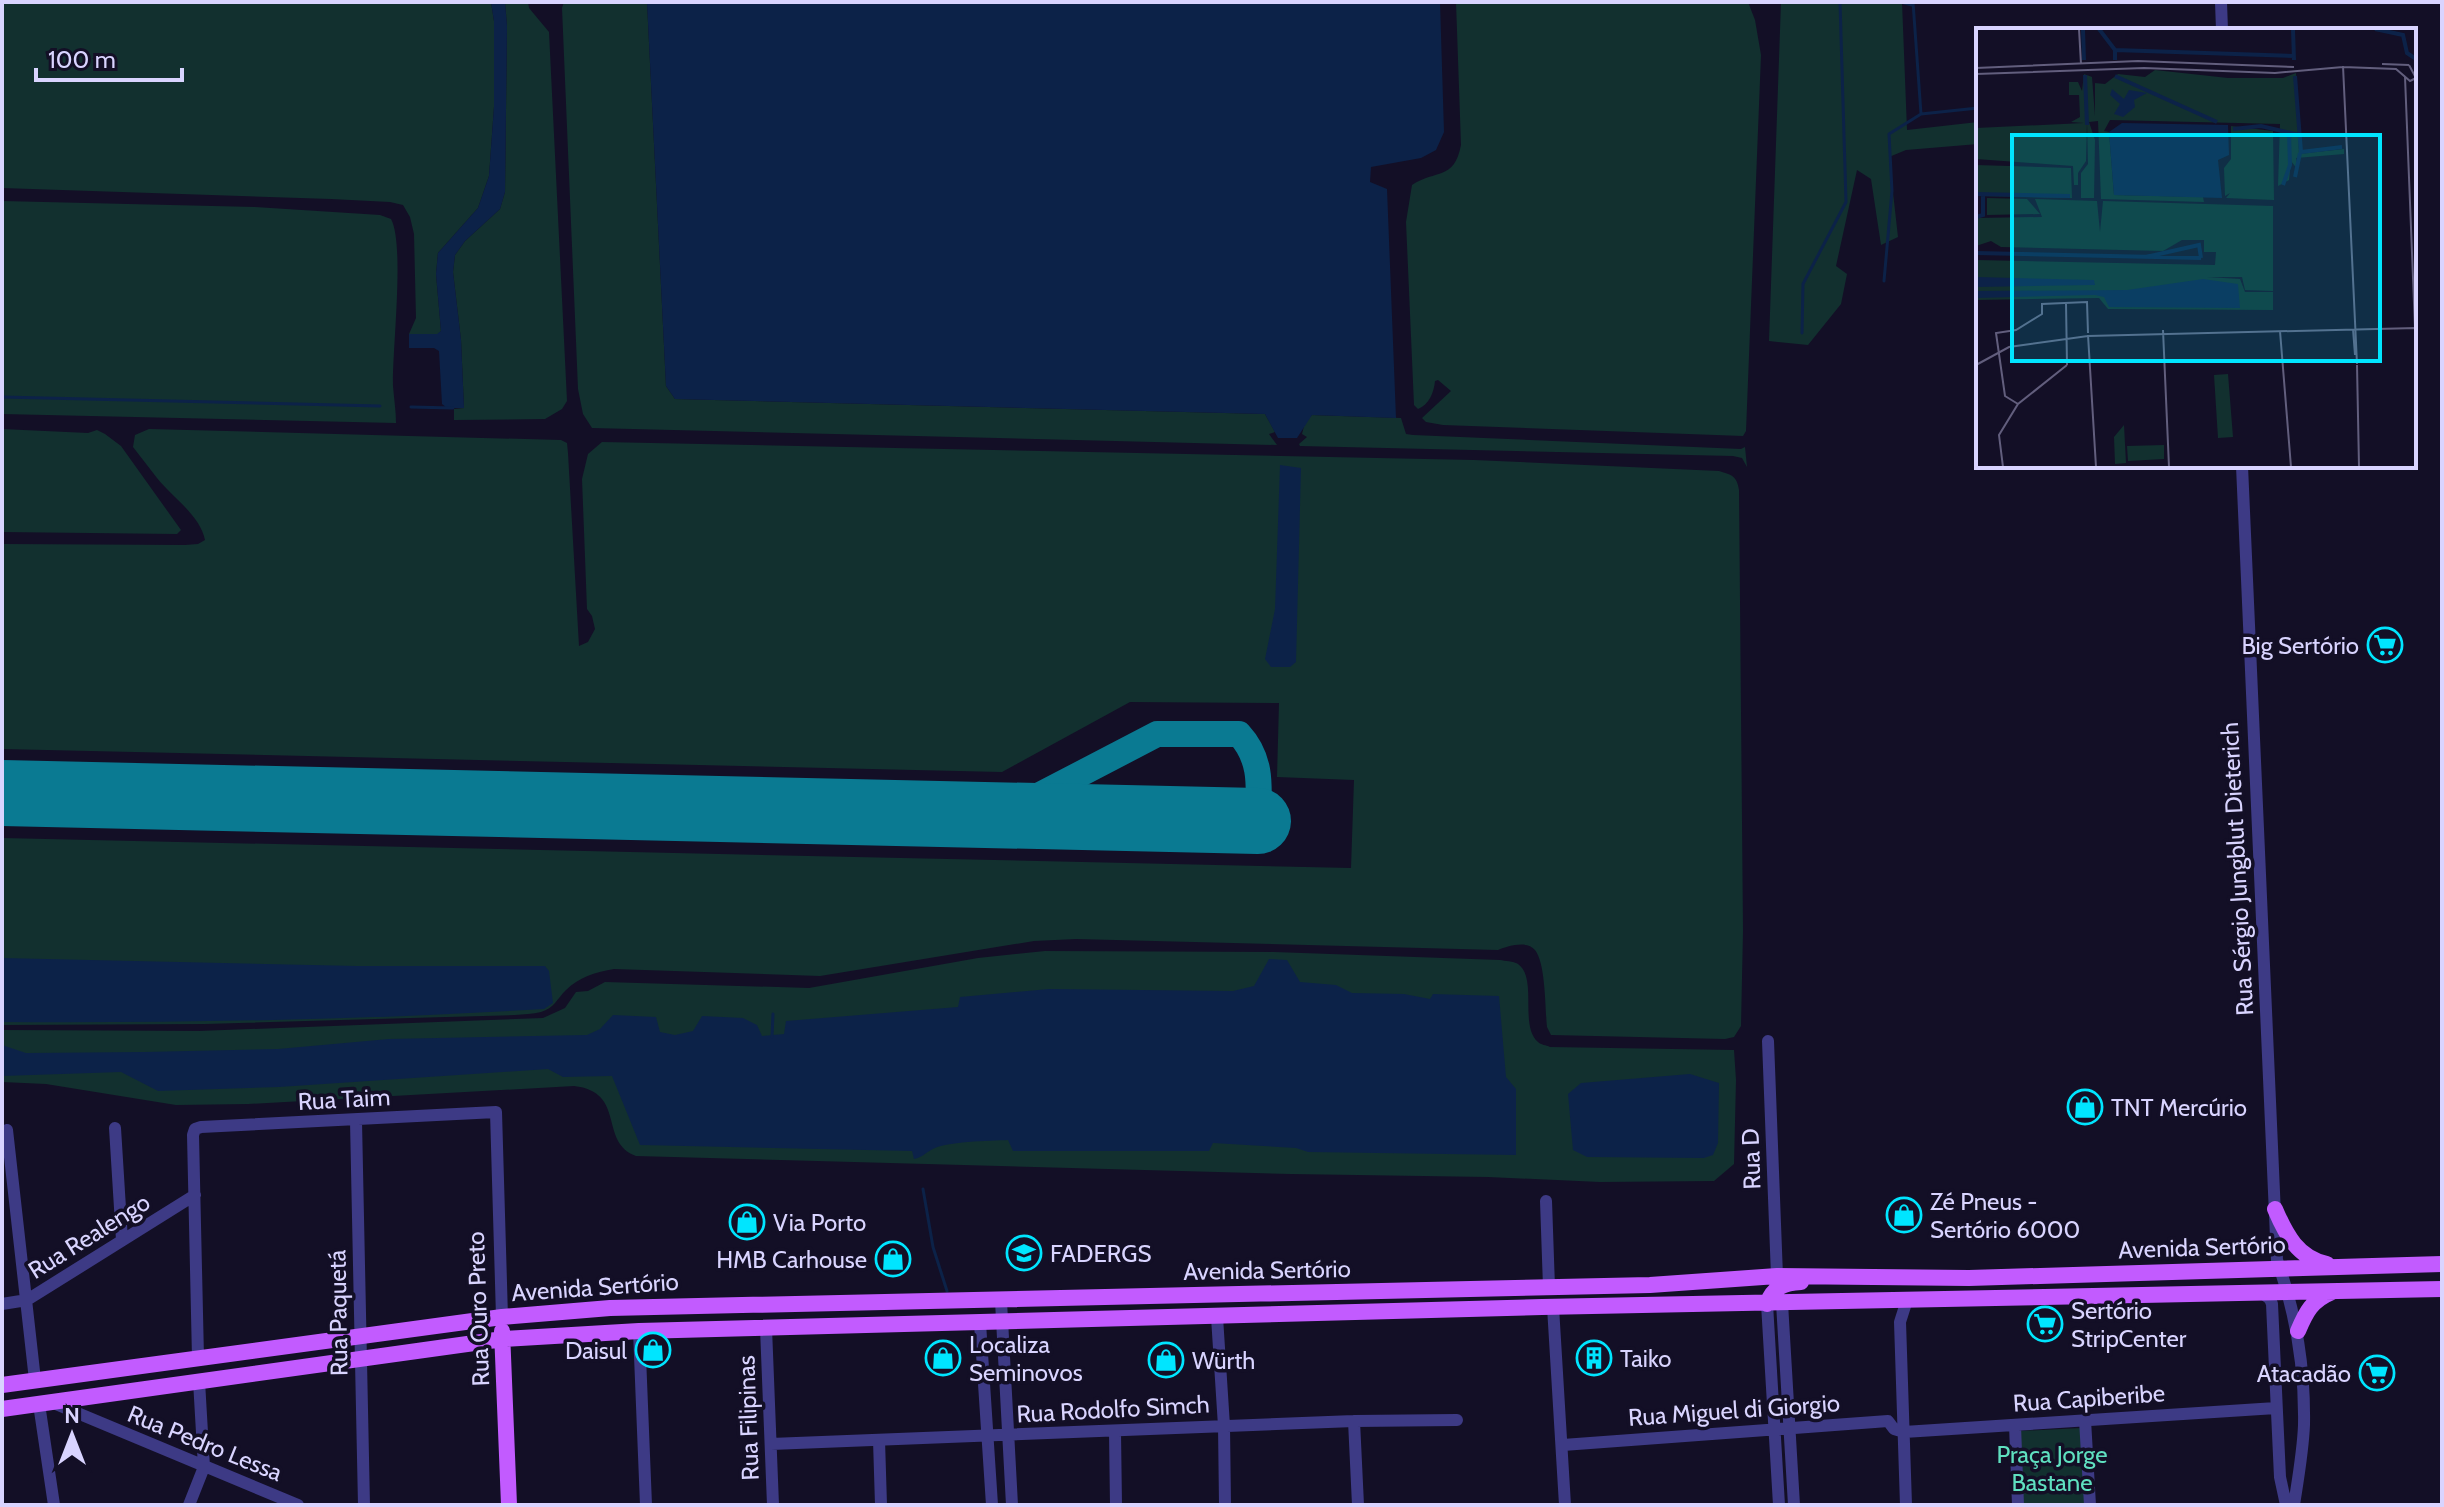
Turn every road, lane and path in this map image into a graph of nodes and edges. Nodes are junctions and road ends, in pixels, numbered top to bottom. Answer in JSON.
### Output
{"nodes":[{"id":1,"x":2221,"y":2,"type":"edge"},
{"id":2,"x":2222,"y":28,"type":"edge"},
{"id":3,"x":2242,"y":468,"type":"edge"},
{"id":4,"x":1768,"y":1041,"type":"dead end"},
{"id":5,"x":496,"y":1112,"type":"joint"},
{"id":6,"x":356,"y":1121,"type":"junction"},
{"id":7,"x":115,"y":1128,"type":"dead end"},
{"id":8,"x":7,"y":1130,"type":"dead end"},
{"id":9,"x":195,"y":1195,"type":"junction"},
{"id":10,"x":1546,"y":1201,"type":"dead end"},
{"id":11,"x":2275,"y":1209,"type":"junction"},
{"id":12,"x":122,"y":1240,"type":"junction"},
{"id":13,"x":2442,"y":1264,"type":"edge"},
{"id":14,"x":2336,"y":1266,"type":"junction"},
{"id":15,"x":2280,"y":1269,"type":"junction"},
{"id":16,"x":1777,"y":1276,"type":"junction"},
{"id":17,"x":1842,"y":1277,"type":"junction"},
{"id":18,"x":1549,"y":1287,"type":"junction"},
{"id":19,"x":2442,"y":1289,"type":"edge"},
{"id":20,"x":2334,"y":1291,"type":"junction"},
{"id":21,"x":2261,"y":1292,"type":"junction"},
{"id":22,"x":2289,"y":1292,"type":"junction"},
{"id":23,"x":27,"y":1300,"type":"junction"},
{"id":24,"x":1907,"y":1300,"type":"junction"},
{"id":25,"x":1001,"y":1301,"type":"junction"},
{"id":26,"x":2,"y":1304,"type":"edge"},
{"id":27,"x":1775,"y":1304,"type":"junction"},
{"id":28,"x":1553,"y":1307,"type":"junction"},
{"id":29,"x":502,"y":1317,"type":"junction"},
{"id":30,"x":1217,"y":1317,"type":"junction"},
{"id":31,"x":980,"y":1323,"type":"junction"},
{"id":32,"x":1003,"y":1323,"type":"junction"},
{"id":33,"x":766,"y":1328,"type":"junction"},
{"id":34,"x":639,"y":1331,"type":"junction"},
{"id":35,"x":2298,"y":1331,"type":"junction"},
{"id":36,"x":360,"y":1336,"type":"junction"},
{"id":37,"x":503,"y":1339,"type":"junction"},
{"id":38,"x":198,"y":1358,"type":"junction"},
{"id":39,"x":361,"y":1358,"type":"junction"},
{"id":40,"x":35,"y":1380,"type":"junction"},
{"id":41,"x":199,"y":1381,"type":"junction"},
{"id":42,"x":2,"y":1385,"type":"edge"},
{"id":43,"x":45,"y":1403,"type":"junction"},
{"id":44,"x":2276,"y":1408,"type":"junction"},
{"id":45,"x":2,"y":1409,"type":"edge"},
{"id":46,"x":1457,"y":1420,"type":"dead end"},
{"id":47,"x":2085,"y":1420,"type":"junction"},
{"id":48,"x":1354,"y":1421,"type":"junction"},
{"id":49,"x":2015,"y":1425,"type":"junction"},
{"id":50,"x":1224,"y":1426,"type":"junction"},
{"id":51,"x":1789,"y":1428,"type":"junction"},
{"id":52,"x":1775,"y":1429,"type":"junction"},
{"id":53,"x":1115,"y":1432,"type":"junction"},
{"id":54,"x":1904,"y":1432,"type":"junction"},
{"id":55,"x":1009,"y":1436,"type":"junction"},
{"id":56,"x":988,"y":1437,"type":"junction"},
{"id":57,"x":879,"y":1440,"type":"junction"},
{"id":58,"x":771,"y":1444,"type":"junction"},
{"id":59,"x":1563,"y":1445,"type":"junction"},
{"id":60,"x":204,"y":1467,"type":"junction"},
{"id":61,"x":54,"y":1505,"type":"edge"},
{"id":62,"x":189,"y":1505,"type":"edge"},
{"id":63,"x":298,"y":1505,"type":"edge"},
{"id":64,"x":364,"y":1505,"type":"edge"},
{"id":65,"x":509,"y":1505,"type":"edge"},
{"id":66,"x":646,"y":1505,"type":"edge"},
{"id":67,"x":773,"y":1505,"type":"edge"},
{"id":68,"x":881,"y":1505,"type":"edge"},
{"id":69,"x":992,"y":1505,"type":"edge"},
{"id":70,"x":1012,"y":1505,"type":"edge"},
{"id":71,"x":1116,"y":1505,"type":"edge"},
{"id":72,"x":1225,"y":1505,"type":"edge"},
{"id":73,"x":1358,"y":1505,"type":"edge"},
{"id":74,"x":1565,"y":1505,"type":"edge"},
{"id":75,"x":1779,"y":1505,"type":"edge"},
{"id":76,"x":1794,"y":1505,"type":"edge"},
{"id":77,"x":1906,"y":1505,"type":"edge"},
{"id":78,"x":2018,"y":1505,"type":"edge"},
{"id":79,"x":2090,"y":1505,"type":"edge"},
{"id":80,"x":2286,"y":1505,"type":"edge"},
{"id":81,"x":2294,"y":1505,"type":"edge"}],
"edges":[{"from":1,"to":2,"type":"street"},
{"from":3,"to":11,"type":"street","name":"Rua Sérgio Jungblut Dieterich"},
{"from":4,"to":16,"type":"street","name":"Rua D"},
{"from":5,"to":6,"type":"street","name":"Rua Taim"},
{"from":5,"to":29,"type":"street","name":"Rua Ouro Preto"},
{"from":6,"to":9,"type":"street","name":"Rua Taim"},
{"from":6,"to":36,"type":"street","name":"Rua Paquetá"},
{"from":7,"to":12,"type":"street"},
{"from":8,"to":23,"type":"street"},
{"from":9,"to":12,"type":"street","name":"Rua Realengo"},
{"from":9,"to":38,"type":"street"},
{"from":10,"to":18,"type":"street"},
{"from":11,"to":14,"type":"main road"},
{"from":11,"to":15,"type":"street","name":"Rua Sérgio Jungblut Dieterich"},
{"from":12,"to":23,"type":"street","name":"Rua Realengo"},
{"from":13,"to":14,"type":"main road","name":"Avenida Sertório"},
{"from":14,"to":15,"type":"main road","name":"Avenida Sertório"},
{"from":15,"to":17,"type":"main road","name":"Avenida Sertório"},
{"from":15,"to":22,"type":"street","name":"Rua Sérgio Jungblut Dieterich"},
{"from":16,"to":17,"type":"main road","name":"Avenida Sertório"},
{"from":16,"to":18,"type":"main road","name":"Avenida Sertório"},
{"from":17,"to":27,"type":"main road"},
{"from":18,"to":25,"type":"main road","name":"Avenida Sertório"},
{"from":19,"to":20,"type":"main road","name":"Avenida Sertório"},
{"from":20,"to":22,"type":"main road","name":"Avenida Sertório"},
{"from":20,"to":35,"type":"main road"},
{"from":21,"to":22,"type":"main road","name":"Avenida Sertório"},
{"from":21,"to":24,"type":"main road","name":"Avenida Sertório"},
{"from":21,"to":44,"type":"street"},
{"from":22,"to":35,"type":"street","name":"Rua Sérgio Jungblut Dieterich"},
{"from":23,"to":26,"type":"street","name":"Rua Realengo"},
{"from":23,"to":40,"type":"street"},
{"from":24,"to":27,"type":"main road","name":"Avenida Sertório"},
{"from":24,"to":54,"type":"street"},
{"from":25,"to":29,"type":"main road","name":"Avenida Sertório"},
{"from":25,"to":32,"type":"street"},
{"from":27,"to":28,"type":"main road","name":"Avenida Sertório"},
{"from":27,"to":51,"type":"street"},
{"from":27,"to":52,"type":"street"},
{"from":28,"to":30,"type":"main road","name":"Avenida Sertório"},
{"from":28,"to":59,"type":"street"},
{"from":29,"to":36,"type":"main road","name":"Avenida Sertório"},
{"from":29,"to":37,"type":"main road","name":"Rua Ouro Preto"},
{"from":30,"to":32,"type":"main road","name":"Avenida Sertório"},
{"from":30,"to":50,"type":"street"},
{"from":31,"to":32,"type":"main road","name":"Avenida Sertório"},
{"from":31,"to":33,"type":"main road","name":"Avenida Sertório"},
{"from":31,"to":56,"type":"street"},
{"from":32,"to":55,"type":"street"},
{"from":33,"to":34,"type":"main road","name":"Avenida Sertório"},
{"from":33,"to":58,"type":"street","name":"Rua Filipinas"},
{"from":34,"to":37,"type":"main road","name":"Avenida Sertório"},
{"from":34,"to":66,"type":"street"},
{"from":35,"to":81,"type":"street","name":"Rua Sérgio Jungblut Dieterich"},
{"from":36,"to":38,"type":"main road","name":"Avenida Sertório"},
{"from":36,"to":39,"type":"street","name":"Rua Paquetá"},
{"from":37,"to":39,"type":"main road","name":"Avenida Sertório"},
{"from":37,"to":65,"type":"main road","name":"Rua Ouro Preto"},
{"from":38,"to":40,"type":"main road","name":"Avenida Sertório"},
{"from":39,"to":41,"type":"main road","name":"Avenida Sertório"},
{"from":39,"to":64,"type":"street","name":"Rua Paquetá"},
{"from":40,"to":42,"type":"main road","name":"Avenida Sertório"},
{"from":41,"to":43,"type":"main road","name":"Avenida Sertório"},
{"from":41,"to":60,"type":"street"},
{"from":43,"to":45,"type":"main road","name":"Avenida Sertório"},
{"from":43,"to":60,"type":"street","name":"Rua Pedro Lessa"},
{"from":43,"to":61,"type":"street"},
{"from":44,"to":47,"type":"street","name":"Rua Capiberibe"},
{"from":44,"to":80,"type":"street"},
{"from":46,"to":48,"type":"street","name":"Rua Rodolfo Simch"},
{"from":47,"to":49,"type":"street","name":"Rua Capiberibe"},
{"from":47,"to":79,"type":"street"},
{"from":48,"to":50,"type":"street","name":"Rua Rodolfo Simch"},
{"from":48,"to":73,"type":"street"},
{"from":49,"to":54,"type":"street","name":"Rua Capiberibe"},
{"from":49,"to":78,"type":"street"},
{"from":50,"to":53,"type":"street","name":"Rua Rodolfo Simch"},
{"from":50,"to":72,"type":"street"},
{"from":51,"to":52,"type":"street","name":"Rua Miguel di Giorgio"},
{"from":51,"to":54,"type":"street","name":"Rua Miguel di Giorgio"},
{"from":51,"to":76,"type":"street"},
{"from":52,"to":59,"type":"street","name":"Rua Miguel di Giorgio"},
{"from":52,"to":75,"type":"street"},
{"from":53,"to":55,"type":"street","name":"Rua Rodolfo Simch"},
{"from":53,"to":71,"type":"street"},
{"from":54,"to":77,"type":"street"},
{"from":55,"to":56,"type":"street","name":"Rua Rodolfo Simch"},
{"from":55,"to":70,"type":"street"},
{"from":56,"to":57,"type":"street","name":"Rua Rodolfo Simch"},
{"from":56,"to":69,"type":"street"},
{"from":57,"to":58,"type":"street","name":"Rua Rodolfo Simch"},
{"from":57,"to":68,"type":"street"},
{"from":58,"to":67,"type":"street","name":"Rua Filipinas"},
{"from":59,"to":74,"type":"street"},
{"from":60,"to":62,"type":"street"},
{"from":60,"to":63,"type":"street","name":"Rua Pedro Lessa"}]}
